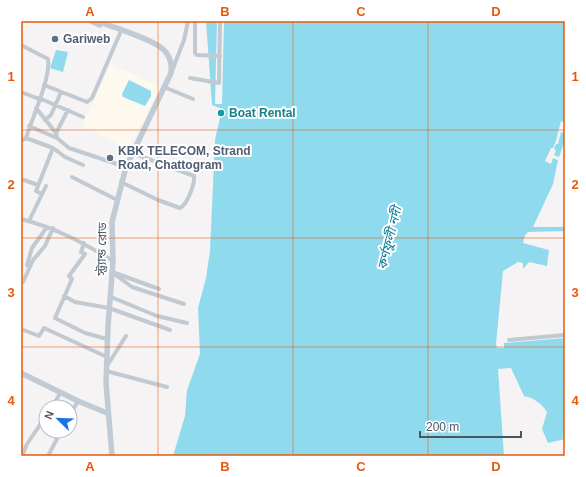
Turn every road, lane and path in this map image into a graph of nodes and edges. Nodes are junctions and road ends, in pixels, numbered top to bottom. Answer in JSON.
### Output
{"nodes":[{"id":1,"x":91,"y":21,"type":"edge"},
{"id":2,"x":98,"y":21,"type":"edge"},
{"id":3,"x":188,"y":21,"type":"edge"},
{"id":4,"x":195,"y":21,"type":"edge"},
{"id":5,"x":220,"y":21,"type":"edge"},
{"id":6,"x":121,"y":32,"type":"junction"},
{"id":7,"x":21,"y":45,"type":"edge"},
{"id":8,"x":220,"y":56,"type":"junction"},
{"id":9,"x":171,"y":73,"type":"junction"},
{"id":10,"x":190,"y":78,"type":"dead end"},
{"id":11,"x":44,"y":85,"type":"junction"},
{"id":12,"x":164,"y":87,"type":"junction"},
{"id":13,"x":21,"y":92,"type":"edge"},
{"id":14,"x":61,"y":92,"type":"junction"},
{"id":15,"x":39,"y":99,"type":"junction"},
{"id":16,"x":193,"y":99,"type":"dead end"},
{"id":17,"x":56,"y":105,"type":"junction"},
{"id":18,"x":36,"y":108,"type":"junction"},
{"id":19,"x":68,"y":110,"type":"junction"},
{"id":20,"x":84,"y":117,"type":"dead end"},
{"id":21,"x":45,"y":120,"type":"junction"},
{"id":22,"x":29,"y":126,"type":"junction"},
{"id":23,"x":57,"y":136,"type":"junction"},
{"id":24,"x":26,"y":138,"type":"junction"},
{"id":25,"x":21,"y":140,"type":"edge"},
{"id":26,"x":53,"y":148,"type":"junction"},
{"id":27,"x":132,"y":153,"type":"junction"},
{"id":28,"x":83,"y":166,"type":"dead end"},
{"id":29,"x":126,"y":167,"type":"junction"},
{"id":30,"x":72,"y":177,"type":"dead end"},
{"id":31,"x":21,"y":179,"type":"edge"},
{"id":32,"x":121,"y":182,"type":"junction"},
{"id":33,"x":38,"y":184,"type":"junction"},
{"id":34,"x":46,"y":186,"type":"dead end"},
{"id":35,"x":42,"y":194,"type":"junction"},
{"id":36,"x":117,"y":200,"type":"junction"},
{"id":37,"x":21,"y":219,"type":"edge"},
{"id":38,"x":29,"y":221,"type":"junction"},
{"id":39,"x":47,"y":227,"type":"junction"},
{"id":40,"x":53,"y":228,"type":"junction"},
{"id":41,"x":84,"y":243,"type":"junction"},
{"id":42,"x":113,"y":261,"type":"junction"},
{"id":43,"x":21,"y":264,"type":"edge"},
{"id":44,"x":28,"y":266,"type":"junction"},
{"id":45,"x":113,"y":273,"type":"junction"},
{"id":46,"x":23,"y":282,"type":"dead end"},
{"id":47,"x":159,"y":289,"type":"dead end"},
{"id":48,"x":64,"y":296,"type":"junction"},
{"id":49,"x":111,"y":297,"type":"junction"},
{"id":50,"x":184,"y":304,"type":"dead end"},
{"id":51,"x":109,"y":308,"type":"junction"},
{"id":52,"x":187,"y":323,"type":"dead end"},
{"id":53,"x":21,"y":329,"type":"edge"},
{"id":54,"x":170,"y":330,"type":"dead end"},
{"id":55,"x":565,"y":335,"type":"edge"},
{"id":56,"x":126,"y":336,"type":"dead end"},
{"id":57,"x":107,"y":339,"type":"junction"},
{"id":58,"x":509,"y":340,"type":"dead end"},
{"id":59,"x":107,"y":358,"type":"junction"},
{"id":60,"x":106,"y":369,"type":"junction"},
{"id":61,"x":21,"y":373,"type":"edge"},
{"id":62,"x":167,"y":387,"type":"dead end"},
{"id":63,"x":62,"y":392,"type":"junction"},
{"id":64,"x":57,"y":399,"type":"edge"},
{"id":65,"x":74,"y":399,"type":"edge"},
{"id":66,"x":78,"y":401,"type":"edge"},
{"id":67,"x":107,"y":413,"type":"junction"},
{"id":68,"x":38,"y":428,"type":"edge"},
{"id":69,"x":57,"y":439,"type":"edge"},
{"id":70,"x":22,"y":456,"type":"edge"},
{"id":71,"x":48,"y":456,"type":"edge"},
{"id":72,"x":112,"y":456,"type":"edge"}],
"edges":[{"from":1,"to":6,"type":"main road"},
{"from":2,"to":6,"type":"main road"},
{"from":3,"to":9,"type":"street"},
{"from":4,"to":8,"type":"street"},
{"from":5,"to":8,"type":"street"},
{"from":6,"to":9,"type":"main road"},
{"from":6,"to":14,"type":"street"},
{"from":7,"to":11,"type":"street"},
{"from":8,"to":10,"type":"street"},
{"from":9,"to":12,"type":"main road","name":"স্ট্র্যান্ড রোড"},
{"from":11,"to":14,"type":"street"},
{"from":11,"to":15,"type":"street"},
{"from":12,"to":16,"type":"street"},
{"from":12,"to":27,"type":"main road","name":"স্ট্র্যান্ড রোড"},
{"from":13,"to":15,"type":"street"},
{"from":14,"to":17,"type":"street"},
{"from":15,"to":17,"type":"street"},
{"from":15,"to":18,"type":"street"},
{"from":17,"to":19,"type":"street"},
{"from":17,"to":21,"type":"street"},
{"from":18,"to":21,"type":"street"},
{"from":18,"to":22,"type":"street"},
{"from":19,"to":20,"type":"street"},
{"from":19,"to":23,"type":"street"},
{"from":21,"to":23,"type":"street"},
{"from":22,"to":23,"type":"street"},
{"from":22,"to":24,"type":"street"},
{"from":23,"to":29,"type":"street"},
{"from":24,"to":25,"type":"street"},
{"from":24,"to":26,"type":"street"},
{"from":26,"to":28,"type":"street"},
{"from":26,"to":33,"type":"street"},
{"from":27,"to":29,"type":"main road","name":"স্ট্র্যান্ড রোড"},
{"from":27,"to":32,"type":"street"},
{"from":29,"to":32,"type":"main road","name":"স্ট্র্যান্ড রোড"},
{"from":30,"to":36,"type":"street"},
{"from":31,"to":33,"type":"street"},
{"from":32,"to":36,"type":"main road","name":"স্ট্র্যান্ড রোড"},
{"from":33,"to":35,"type":"street"},
{"from":34,"to":35,"type":"street"},
{"from":35,"to":38,"type":"street"},
{"from":36,"to":42,"type":"main road","name":"স্ট্র্যান্ড রোড"},
{"from":37,"to":38,"type":"street"},
{"from":38,"to":39,"type":"street"},
{"from":39,"to":40,"type":"street"},
{"from":39,"to":44,"type":"street"},
{"from":40,"to":41,"type":"street"},
{"from":40,"to":44,"type":"street"},
{"from":41,"to":42,"type":"street"},
{"from":41,"to":48,"type":"street"},
{"from":42,"to":45,"type":"main road","name":"স্ট্র্যান্ড রোড"},
{"from":43,"to":44,"type":"street"},
{"from":44,"to":46,"type":"street"},
{"from":45,"to":47,"type":"street"},
{"from":45,"to":49,"type":"main road","name":"স্ট্র্যান্ড রোড"},
{"from":45,"to":50,"type":"street"},
{"from":48,"to":51,"type":"street"},
{"from":48,"to":57,"type":"street"},
{"from":49,"to":51,"type":"main road","name":"স্ট্র্যান্ড রোড"},
{"from":49,"to":52,"type":"street"},
{"from":51,"to":54,"type":"street"},
{"from":51,"to":57,"type":"main road","name":"স্ট্র্যান্ড রোড"},
{"from":53,"to":59,"type":"street"},
{"from":55,"to":58,"type":"street"},
{"from":56,"to":60,"type":"street"},
{"from":57,"to":59,"type":"main road","name":"স্ট্র্যান্ড রোড"},
{"from":59,"to":60,"type":"main road","name":"স্ট্র্যান্ড রোড"},
{"from":60,"to":62,"type":"street"},
{"from":60,"to":67,"type":"main road","name":"স্ট্র্যান্ড রোড"},
{"from":61,"to":63,"type":"main road"},
{"from":63,"to":64,"type":"street"},
{"from":63,"to":65,"type":"main road"},
{"from":66,"to":67,"type":"main road"},
{"from":67,"to":72,"type":"main road","name":"স্ট্র্যান্ড রোড"},
{"from":68,"to":70,"type":"street"},
{"from":69,"to":71,"type":"street"}]}
